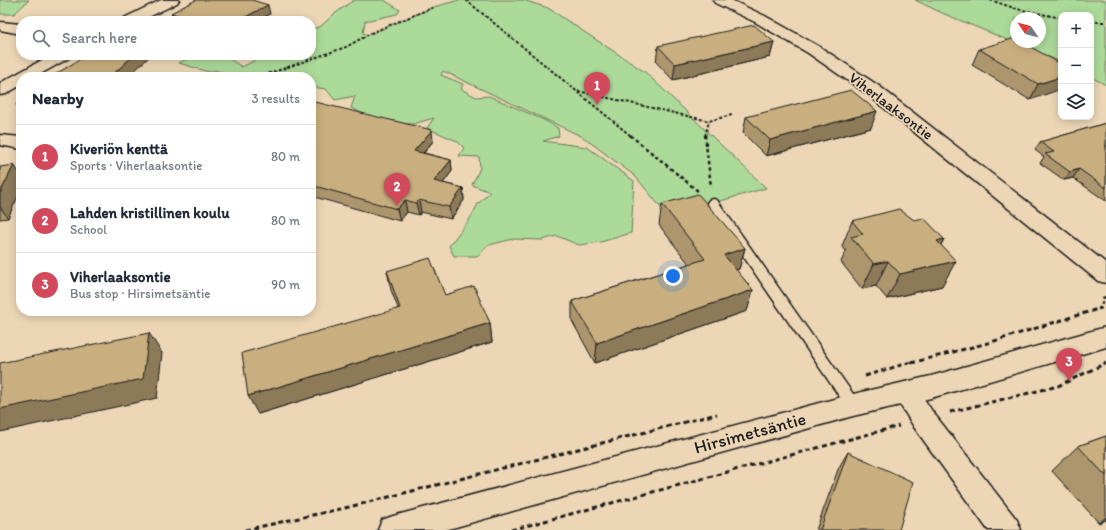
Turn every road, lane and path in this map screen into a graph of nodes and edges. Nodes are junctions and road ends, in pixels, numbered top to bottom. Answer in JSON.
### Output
{"nodes":[{"id":1,"x":172,"y":0,"type":"edge"},
{"id":2,"x":466,"y":0,"type":"edge"},
{"id":3,"x":720,"y":0,"type":"edge"},
{"id":4,"x":990,"y":0,"type":"edge"},
{"id":5,"x":434,"y":7,"type":"dead end"},
{"id":6,"x":139,"y":16,"type":"edge"},
{"id":7,"x":1058,"y":17,"type":"edge"},
{"id":8,"x":1094,"y":22,"type":"edge"},
{"id":9,"x":1106,"y":22,"type":"edge"},
{"id":10,"x":0,"y":26,"type":"edge"},
{"id":11,"x":16,"y":28,"type":"edge"},
{"id":12,"x":316,"y":57,"type":"edge"},
{"id":13,"x":54,"y":60,"type":"edge"},
{"id":14,"x":308,"y":60,"type":"edge"},
{"id":15,"x":33,"y":72,"type":"edge"},
{"id":16,"x":274,"y":72,"type":"edge"},
{"id":17,"x":16,"y":81,"type":"edge"},
{"id":18,"x":0,"y":90,"type":"edge"},
{"id":19,"x":577,"y":91,"type":"junction"},
{"id":20,"x":732,"y":115,"type":"dead end"},
{"id":21,"x":709,"y":121,"type":"junction"},
{"id":22,"x":0,"y":140,"type":"edge"},
{"id":23,"x":16,"y":142,"type":"edge"},
{"id":24,"x":713,"y":203,"type":"junction"},
{"id":25,"x":1106,"y":275,"type":"edge"},
{"id":26,"x":1106,"y":337,"type":"edge"},
{"id":27,"x":911,"y":362,"type":"dead end"},
{"id":28,"x":1106,"y":363,"type":"edge"},
{"id":29,"x":838,"y":384,"type":"junction"},
{"id":30,"x":906,"y":393,"type":"junction"},
{"id":31,"x":853,"y":405,"type":"junction"},
{"id":32,"x":724,"y":413,"type":"dead end"},
{"id":33,"x":923,"y":419,"type":"junction"},
{"id":34,"x":245,"y":530,"type":"edge"},
{"id":35,"x":393,"y":530,"type":"edge"},
{"id":36,"x":511,"y":530,"type":"edge"},
{"id":37,"x":1006,"y":530,"type":"edge"}],
"edges":[{"from":1,"to":6,"type":"street"},
{"from":2,"to":19,"type":"path"},
{"from":3,"to":25,"type":"street","name":"Viherlaaksontie"},
{"from":4,"to":7,"type":"path"},
{"from":5,"to":12,"type":"path"},
{"from":8,"to":9,"type":"path"},
{"from":10,"to":11,"type":"street"},
{"from":13,"to":15,"type":"street"},
{"from":14,"to":16,"type":"path"},
{"from":17,"to":18,"type":"street"},
{"from":19,"to":21,"type":"path"},
{"from":19,"to":24,"type":"path"},
{"from":20,"to":21,"type":"path"},
{"from":21,"to":24,"type":"path"},
{"from":22,"to":23,"type":"street"},
{"from":24,"to":29,"type":"lane"},
{"from":26,"to":30,"type":"street","name":"Hirsimetsäntie"},
{"from":27,"to":29,"type":"path"},
{"from":28,"to":33,"type":"path"},
{"from":29,"to":31,"type":"lane"},
{"from":30,"to":31,"type":"street","name":"Hirsimetsäntie"},
{"from":30,"to":33,"type":"street"},
{"from":31,"to":35,"type":"street","name":"Hirsimetsäntie"},
{"from":32,"to":34,"type":"path"},
{"from":33,"to":36,"type":"path"},
{"from":33,"to":37,"type":"street"}]}
